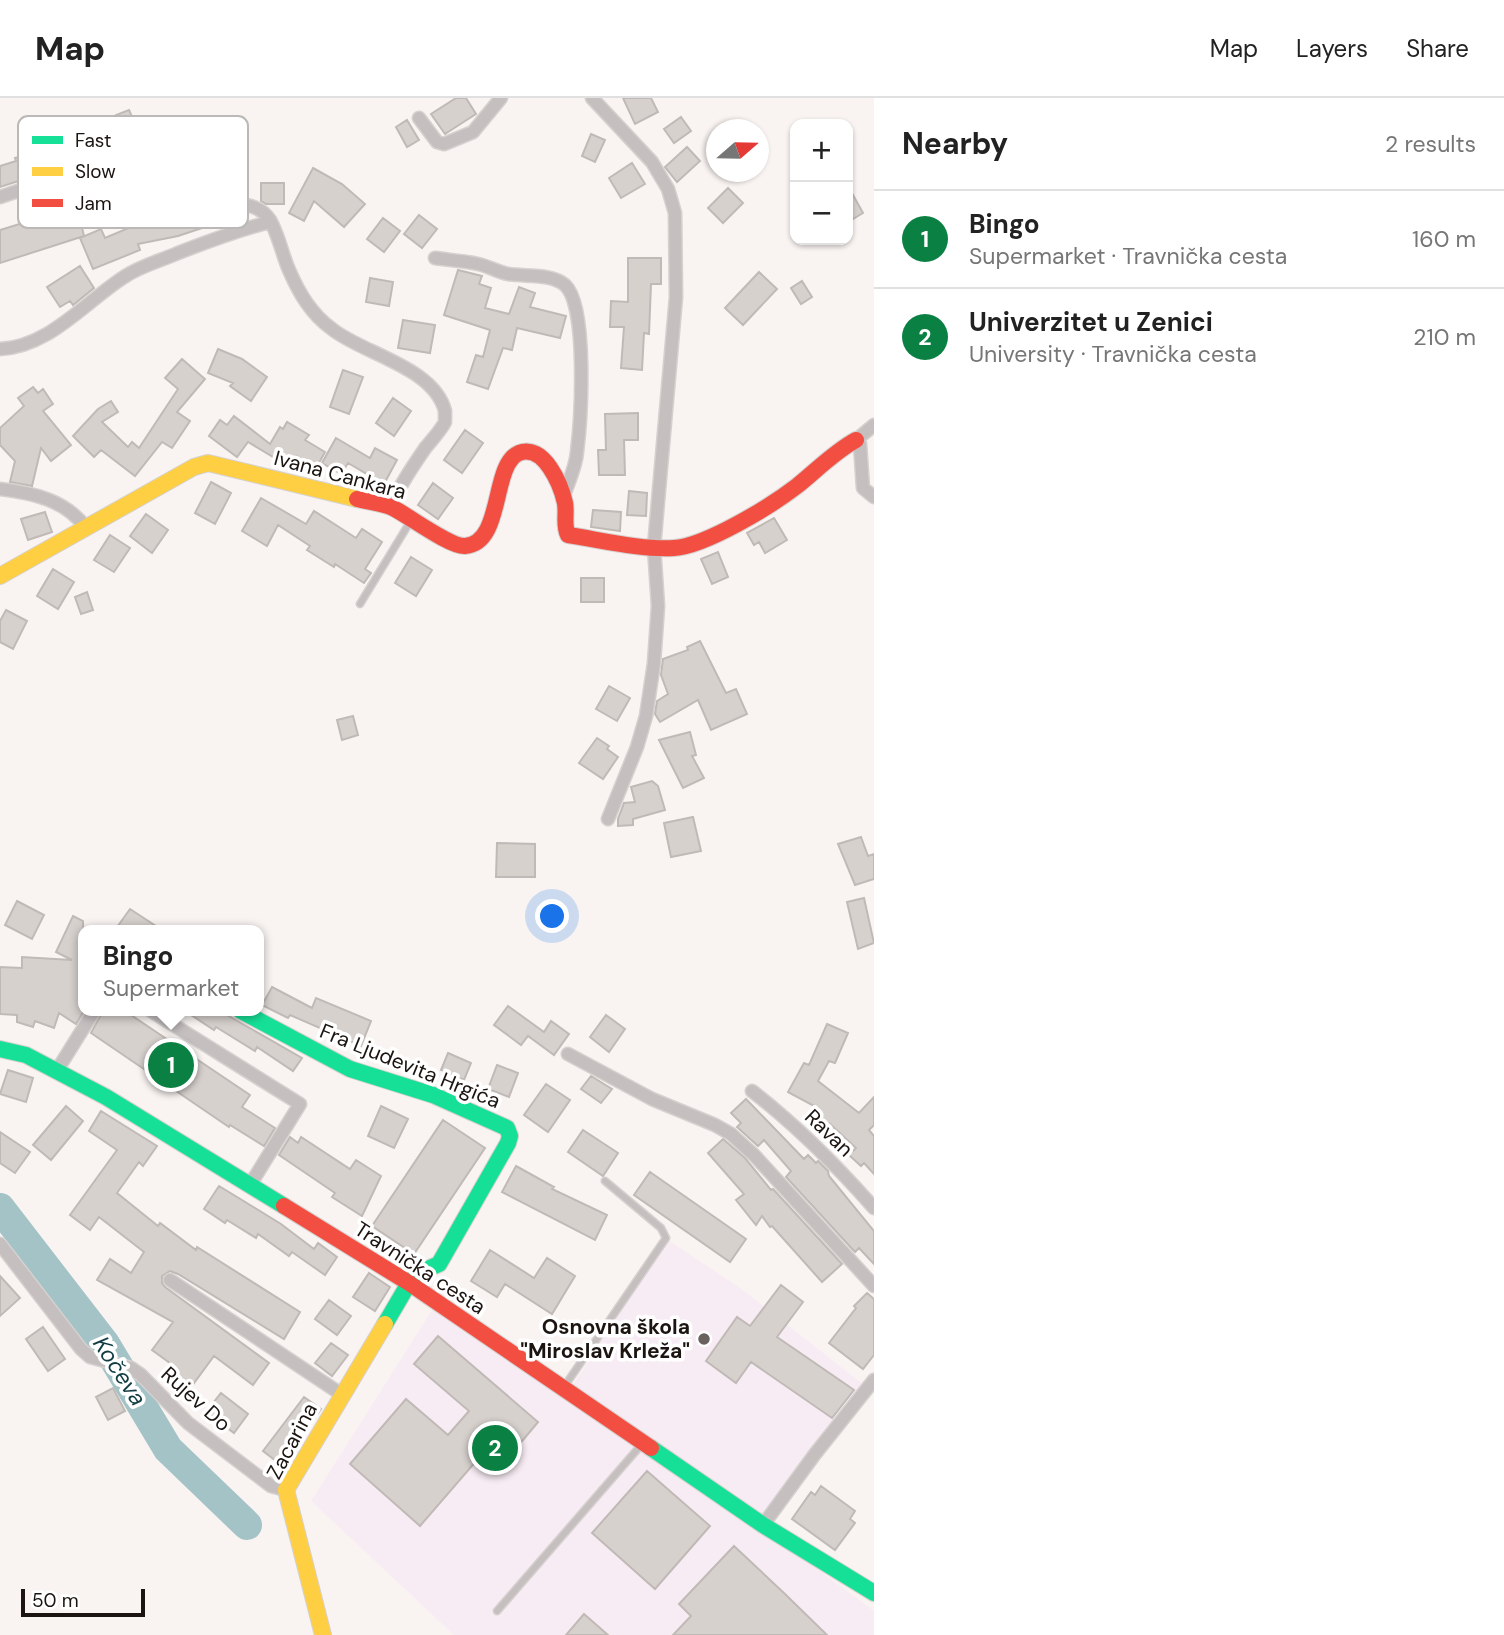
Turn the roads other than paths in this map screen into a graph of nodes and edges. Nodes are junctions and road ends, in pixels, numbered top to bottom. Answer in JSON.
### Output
{"nodes":[{"id":1,"x":501,"y":98,"type":"edge"},
{"id":2,"x":592,"y":98,"type":"edge"},
{"id":3,"x":419,"y":118,"type":"dead end"},
{"id":4,"x":18,"y":191,"type":"edge"},
{"id":5,"x":0,"y":197,"type":"edge"},
{"id":6,"x":248,"y":205,"type":"edge"},
{"id":7,"x":271,"y":222,"type":"junction"},
{"id":8,"x":246,"y":228,"type":"edge"},
{"id":9,"x":248,"y":228,"type":"edge"},
{"id":10,"x":435,"y":258,"type":"dead end"},
{"id":11,"x":0,"y":349,"type":"edge"},
{"id":12,"x":874,"y":425,"type":"edge"},
{"id":13,"x":856,"y":440,"type":"junction"},
{"id":14,"x":0,"y":489,"type":"edge"},
{"id":15,"x":874,"y":497,"type":"edge"},
{"id":16,"x":563,"y":498,"type":"junction"},
{"id":17,"x":391,"y":507,"type":"junction"},
{"id":18,"x":413,"y":518,"type":"junction"},
{"id":19,"x":86,"y":528,"type":"junction"},
{"id":20,"x":654,"y":547,"type":"junction"},
{"id":21,"x":0,"y":576,"type":"edge"},
{"id":22,"x":360,"y":604,"type":"dead end"},
{"id":23,"x":608,"y":819,"type":"dead end"},
{"id":24,"x":91,"y":1016,"type":"edge"},
{"id":25,"x":159,"y":1016,"type":"edge"},
{"id":26,"x":249,"y":1016,"type":"edge"},
{"id":27,"x":0,"y":1049,"type":"edge"},
{"id":28,"x":569,"y":1054,"type":"dead end"},
{"id":29,"x":56,"y":1072,"type":"junction"},
{"id":30,"x":752,"y":1091,"type":"dead end"},
{"id":31,"x":605,"y":1181,"type":"dead end"},
{"id":32,"x":250,"y":1185,"type":"junction"},
{"id":33,"x":874,"y":1208,"type":"edge"},
{"id":34,"x":0,"y":1244,"type":"edge"},
{"id":35,"x":170,"y":1280,"type":"dead end"},
{"id":36,"x":409,"y":1283,"type":"junction"},
{"id":37,"x":874,"y":1286,"type":"edge"},
{"id":38,"x":874,"y":1380,"type":"edge"},
{"id":39,"x":563,"y":1388,"type":"junction"},
{"id":40,"x":341,"y":1394,"type":"junction"},
{"id":41,"x":643,"y":1443,"type":"junction"},
{"id":42,"x":286,"y":1490,"type":"junction"},
{"id":43,"x":764,"y":1525,"type":"junction"},
{"id":44,"x":874,"y":1593,"type":"edge"},
{"id":45,"x":497,"y":1611,"type":"dead end"},
{"id":46,"x":323,"y":1635,"type":"edge"}],
"edges":[{"from":1,"to":3,"type":"street"},
{"from":2,"to":20,"type":"street"},
{"from":4,"to":5,"type":"street"},
{"from":6,"to":7,"type":"street"},
{"from":7,"to":9,"type":"street"},
{"from":7,"to":17,"type":"street"},
{"from":8,"to":11,"type":"street"},
{"from":10,"to":16,"type":"street"},
{"from":12,"to":13,"type":"street"},
{"from":13,"to":15,"type":"street"},
{"from":13,"to":20,"type":"street"},
{"from":14,"to":19,"type":"street"},
{"from":16,"to":18,"type":"street","name":"Ivana Cankara"},
{"from":16,"to":20,"type":"street","name":"Ivana Cankara"},
{"from":17,"to":18,"type":"street","name":"Ivana Cankara"},
{"from":17,"to":19,"type":"street","name":"Ivana Cankara"},
{"from":18,"to":22,"type":"lane"},
{"from":19,"to":21,"type":"street","name":"Ivana Cankara"},
{"from":20,"to":23,"type":"street"},
{"from":24,"to":29,"type":"street"},
{"from":25,"to":32,"type":"street"},
{"from":26,"to":36,"type":"street","name":"Fra Ljudevita Hrgića"},
{"from":27,"to":29,"type":"street","name":"Travnička cesta"},
{"from":28,"to":37,"type":"street"},
{"from":29,"to":32,"type":"street","name":"Travnička cesta"},
{"from":30,"to":33,"type":"street","name":"Ravan"},
{"from":31,"to":39,"type":"lane"},
{"from":32,"to":36,"type":"street","name":"Travnička cesta"},
{"from":34,"to":42,"type":"street","name":"Rujev Do"},
{"from":35,"to":40,"type":"street"},
{"from":36,"to":39,"type":"street","name":"Travnička cesta"},
{"from":36,"to":40,"type":"street","name":"Zacarina"},
{"from":38,"to":43,"type":"street"},
{"from":39,"to":41,"type":"street","name":"Travnička cesta"},
{"from":40,"to":42,"type":"street","name":"Zacarina"},
{"from":41,"to":43,"type":"street","name":"Travnička cesta"},
{"from":41,"to":45,"type":"lane"},
{"from":42,"to":46,"type":"street","name":"Zacarina"},
{"from":43,"to":44,"type":"street","name":"Travnička cesta"}]}
